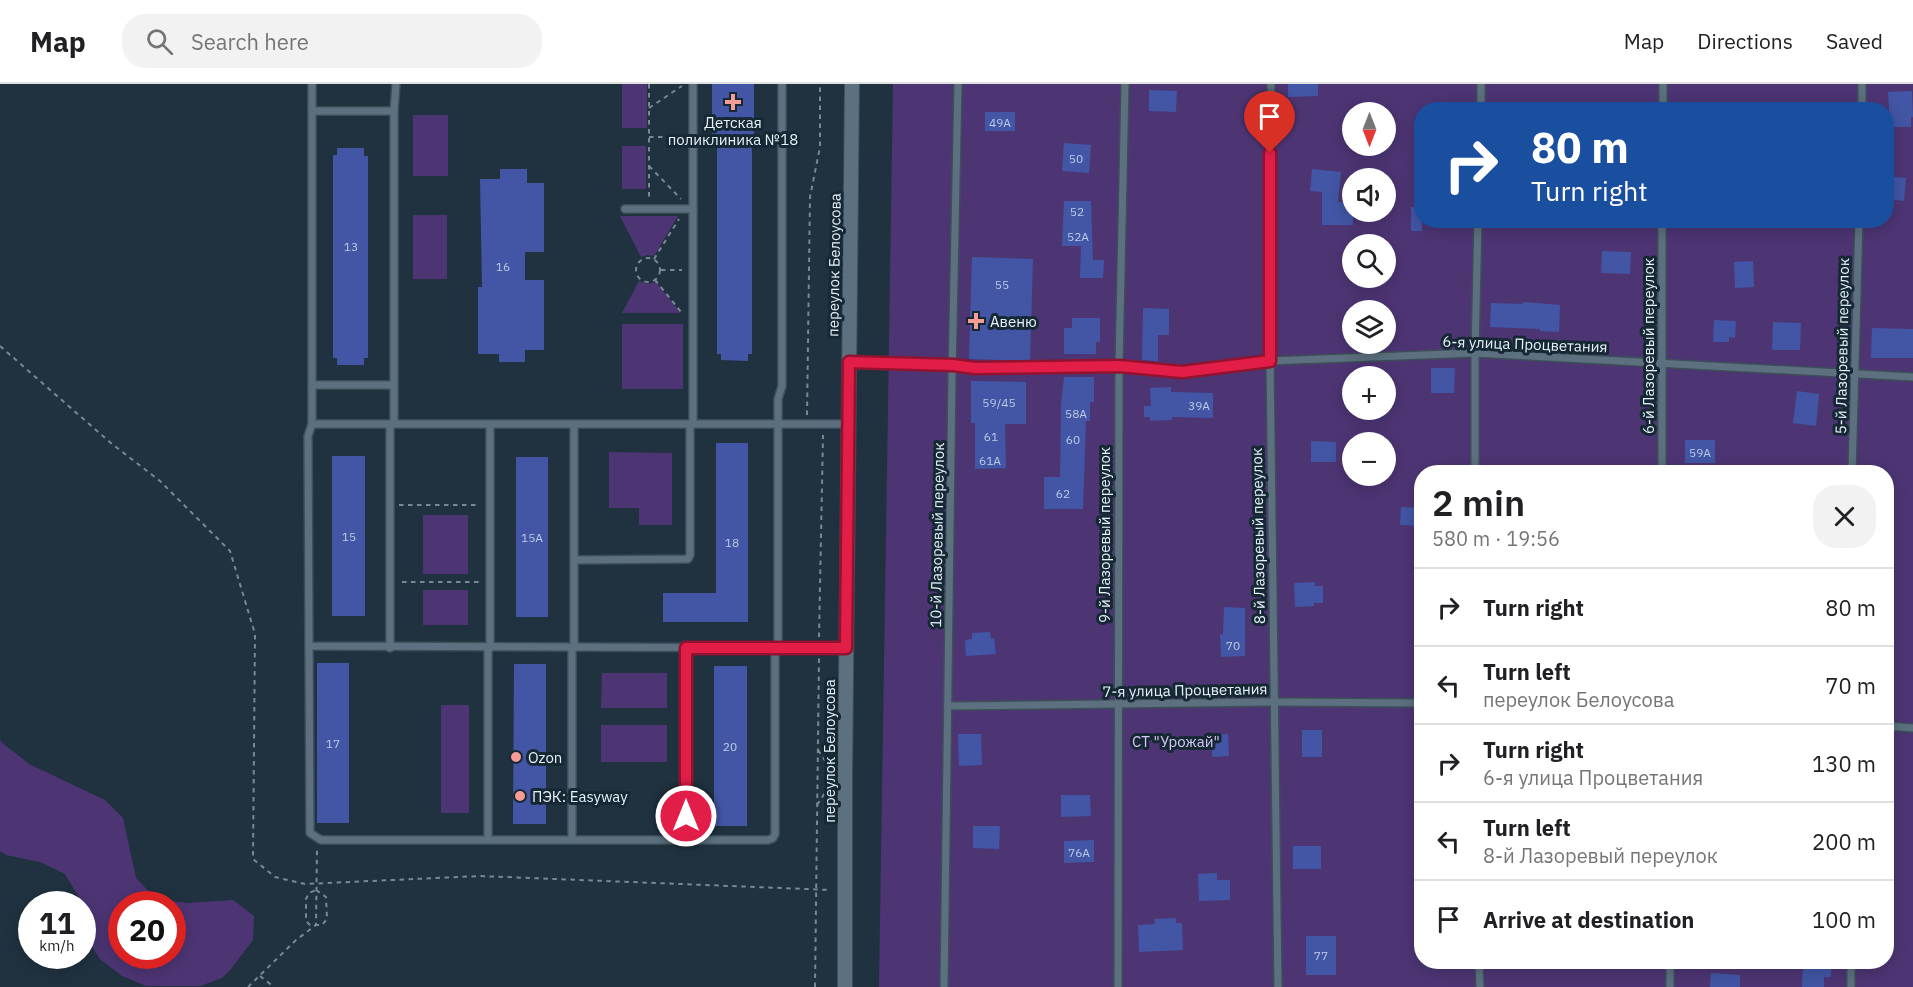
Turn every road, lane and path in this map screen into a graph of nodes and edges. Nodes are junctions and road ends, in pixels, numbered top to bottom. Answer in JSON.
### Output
{"nodes":[{"id":1,"x":312,"y":84,"type":"edge"},
{"id":2,"x":396,"y":84,"type":"edge"},
{"id":3,"x":649,"y":84,"type":"edge"},
{"id":4,"x":684,"y":84,"type":"edge"},
{"id":5,"x":693,"y":84,"type":"edge"},
{"id":6,"x":782,"y":84,"type":"edge"},
{"id":7,"x":820,"y":84,"type":"edge"},
{"id":8,"x":852,"y":84,"type":"edge"},
{"id":9,"x":958,"y":84,"type":"edge"},
{"id":10,"x":1125,"y":84,"type":"edge"},
{"id":11,"x":1271,"y":84,"type":"edge"},
{"id":12,"x":1481,"y":84,"type":"edge"},
{"id":13,"x":1663,"y":84,"type":"edge"},
{"id":14,"x":1862,"y":84,"type":"edge"},
{"id":15,"x":1481,"y":102,"type":"edge"},
{"id":16,"x":1663,"y":102,"type":"edge"},
{"id":17,"x":1862,"y":102,"type":"edge"},
{"id":18,"x":649,"y":108,"type":"junction"},
{"id":19,"x":312,"y":111,"type":"junction"},
{"id":20,"x":394,"y":111,"type":"junction"},
{"id":21,"x":649,"y":137,"type":"junction"},
{"id":22,"x":693,"y":137,"type":"junction"},
{"id":23,"x":649,"y":166,"type":"junction"},
{"id":24,"x":625,"y":209,"type":"dead end"},
{"id":25,"x":649,"y":209,"type":"junction"},
{"id":26,"x":690,"y":209,"type":"junction"},
{"id":27,"x":1478,"y":228,"type":"edge"},
{"id":28,"x":1662,"y":228,"type":"edge"},
{"id":29,"x":1859,"y":228,"type":"edge"},
{"id":30,"x":654,"y":259,"type":"junction"},
{"id":31,"x":661,"y":270,"type":"junction"},
{"id":32,"x":693,"y":270,"type":"junction"},
{"id":33,"x":655,"y":280,"type":"junction"},
{"id":34,"x":693,"y":314,"type":"junction"},
{"id":35,"x":0,"y":346,"type":"edge"},
{"id":36,"x":1475,"y":352,"type":"junction"},
{"id":37,"x":1270,"y":361,"type":"junction"},
{"id":38,"x":849,"y":362,"type":"junction"},
{"id":39,"x":1661,"y":363,"type":"junction"},
{"id":40,"x":953,"y":365,"type":"junction"},
{"id":41,"x":1119,"y":366,"type":"junction"},
{"id":42,"x":1854,"y":373,"type":"junction"},
{"id":43,"x":1913,"y":377,"type":"edge"},
{"id":44,"x":312,"y":385,"type":"junction"},
{"id":45,"x":394,"y":385,"type":"junction"},
{"id":46,"x":807,"y":423,"type":"junction"},
{"id":47,"x":312,"y":424,"type":"junction"},
{"id":48,"x":392,"y":424,"type":"junction"},
{"id":49,"x":490,"y":424,"type":"junction"},
{"id":50,"x":574,"y":424,"type":"junction"},
{"id":51,"x":691,"y":424,"type":"junction"},
{"id":52,"x":778,"y":424,"type":"junction"},
{"id":53,"x":823,"y":424,"type":"junction"},
{"id":54,"x":849,"y":424,"type":"junction"},
{"id":55,"x":1475,"y":465,"type":"edge"},
{"id":56,"x":1662,"y":465,"type":"edge"},
{"id":57,"x":1852,"y":465,"type":"edge"},
{"id":58,"x":408,"y":505,"type":"dead end"},
{"id":59,"x":490,"y":506,"type":"junction"},
{"id":60,"x":574,"y":560,"type":"junction"},
{"id":61,"x":409,"y":582,"type":"dead end"},
{"id":62,"x":490,"y":582,"type":"junction"},
{"id":63,"x":309,"y":646,"type":"junction"},
{"id":64,"x":390,"y":648,"type":"junction"},
{"id":65,"x":489,"y":648,"type":"junction"},
{"id":66,"x":573,"y":648,"type":"junction"},
{"id":67,"x":686,"y":648,"type":"junction"},
{"id":68,"x":776,"y":648,"type":"junction"},
{"id":69,"x":819,"y":648,"type":"junction"},
{"id":70,"x":846,"y":648,"type":"junction"},
{"id":71,"x":1273,"y":702,"type":"junction"},
{"id":72,"x":1414,"y":703,"type":"edge"},
{"id":73,"x":1117,"y":704,"type":"junction"},
{"id":74,"x":949,"y":706,"type":"junction"},
{"id":75,"x":1894,"y":727,"type":"edge"},
{"id":76,"x":1913,"y":728,"type":"edge"},
{"id":77,"x":818,"y":750,"type":"junction"},
{"id":78,"x":817,"y":805,"type":"junction"},
{"id":79,"x":317,"y":838,"type":"junction"},
{"id":80,"x":488,"y":840,"type":"junction"},
{"id":81,"x":572,"y":840,"type":"junction"},
{"id":82,"x":686,"y":840,"type":"junction"},
{"id":83,"x":316,"y":884,"type":"junction"},
{"id":84,"x":316,"y":890,"type":"junction"},
{"id":85,"x":816,"y":890,"type":"junction"},
{"id":86,"x":845,"y":890,"type":"junction"},
{"id":87,"x":316,"y":925,"type":"junction"},
{"id":88,"x":1479,"y":969,"type":"edge"},
{"id":89,"x":1670,"y":969,"type":"edge"},
{"id":90,"x":1851,"y":969,"type":"edge"},
{"id":91,"x":260,"y":976,"type":"junction"},
{"id":92,"x":248,"y":987,"type":"edge"},
{"id":93,"x":274,"y":987,"type":"edge"},
{"id":94,"x":815,"y":987,"type":"edge"},
{"id":95,"x":845,"y":987,"type":"edge"},
{"id":96,"x":944,"y":987,"type":"edge"},
{"id":97,"x":1118,"y":987,"type":"edge"},
{"id":98,"x":1278,"y":987,"type":"edge"},
{"id":99,"x":1480,"y":987,"type":"edge"},
{"id":100,"x":1670,"y":987,"type":"edge"},
{"id":101,"x":1851,"y":987,"type":"edge"}],
"edges":[{"from":1,"to":19,"type":"lane"},
{"from":2,"to":20,"type":"lane"},
{"from":3,"to":18,"type":"path"},
{"from":4,"to":18,"type":"path"},
{"from":5,"to":22,"type":"lane"},
{"from":6,"to":52,"type":"lane"},
{"from":7,"to":46,"type":"path"},
{"from":8,"to":38,"type":"street","name":"переулок Белоусова"},
{"from":9,"to":40,"type":"lane","name":"10-й Лазоревый переулок"},
{"from":10,"to":41,"type":"lane","name":"9-й Лазоревый переулок"},
{"from":11,"to":37,"type":"lane","name":"8-й Лазоревый переулок"},
{"from":12,"to":15,"type":"lane"},
{"from":13,"to":16,"type":"lane"},
{"from":14,"to":17,"type":"lane"},
{"from":18,"to":21,"type":"path"},
{"from":19,"to":20,"type":"lane"},
{"from":19,"to":44,"type":"lane"},
{"from":20,"to":45,"type":"lane"},
{"from":21,"to":22,"type":"path"},
{"from":21,"to":23,"type":"path"},
{"from":22,"to":26,"type":"lane"},
{"from":23,"to":25,"type":"path"},
{"from":23,"to":26,"type":"path"},
{"from":24,"to":25,"type":"lane"},
{"from":25,"to":26,"type":"lane"},
{"from":26,"to":30,"type":"path"},
{"from":26,"to":32,"type":"lane"},
{"from":27,"to":36,"type":"lane"},
{"from":28,"to":39,"type":"lane","name":"6-й Лазоревый переулок"},
{"from":29,"to":42,"type":"lane","name":"5-й Лазоревый переулок"},
{"from":30,"to":31,"type":"path"},
{"from":30,"to":33,"type":"path"},
{"from":31,"to":32,"type":"path"},
{"from":31,"to":33,"type":"path"},
{"from":32,"to":34,"type":"lane"},
{"from":33,"to":34,"type":"path"},
{"from":34,"to":51,"type":"lane"},
{"from":35,"to":83,"type":"path"},
{"from":36,"to":37,"type":"lane","name":"6-я улица Процветания"},
{"from":36,"to":39,"type":"lane","name":"6-я улица Процветания"},
{"from":36,"to":55,"type":"lane"},
{"from":37,"to":41,"type":"lane","name":"6-я улица Процветания"},
{"from":37,"to":71,"type":"lane","name":"8-й Лазоревый переулок"},
{"from":38,"to":40,"type":"lane","name":"6-я улица Процветания"},
{"from":38,"to":54,"type":"street","name":"переулок Белоусова"},
{"from":39,"to":42,"type":"lane","name":"6-я улица Процветания"},
{"from":39,"to":56,"type":"lane","name":"6-й Лазоревый переулок"},
{"from":40,"to":41,"type":"lane","name":"6-я улица Процветания"},
{"from":40,"to":74,"type":"lane","name":"10-й Лазоревый переулок"},
{"from":41,"to":73,"type":"lane","name":"9-й Лазоревый переулок"},
{"from":42,"to":43,"type":"lane","name":"6-я улица Процветания"},
{"from":42,"to":57,"type":"lane","name":"5-й Лазоревый переулок"},
{"from":44,"to":45,"type":"lane"},
{"from":44,"to":47,"type":"lane"},
{"from":45,"to":48,"type":"lane"},
{"from":46,"to":52,"type":"lane"},
{"from":46,"to":53,"type":"lane"},
{"from":47,"to":48,"type":"lane"},
{"from":47,"to":63,"type":"lane"},
{"from":48,"to":49,"type":"lane"},
{"from":48,"to":64,"type":"lane"},
{"from":49,"to":50,"type":"lane"},
{"from":49,"to":59,"type":"lane"},
{"from":50,"to":51,"type":"lane"},
{"from":50,"to":60,"type":"lane"},
{"from":51,"to":52,"type":"lane"},
{"from":51,"to":60,"type":"lane"},
{"from":52,"to":68,"type":"lane"},
{"from":53,"to":54,"type":"lane"},
{"from":53,"to":69,"type":"path"},
{"from":54,"to":70,"type":"street","name":"переулок Белоусова"},
{"from":58,"to":59,"type":"path"},
{"from":59,"to":62,"type":"lane"},
{"from":60,"to":66,"type":"lane"},
{"from":61,"to":62,"type":"path"},
{"from":62,"to":65,"type":"lane"},
{"from":63,"to":64,"type":"lane"},
{"from":63,"to":79,"type":"lane"},
{"from":64,"to":65,"type":"lane"},
{"from":65,"to":66,"type":"lane"},
{"from":65,"to":80,"type":"lane"},
{"from":66,"to":67,"type":"lane"},
{"from":66,"to":81,"type":"lane"},
{"from":67,"to":68,"type":"lane"},
{"from":67,"to":82,"type":"lane"},
{"from":68,"to":69,"type":"lane"},
{"from":68,"to":82,"type":"lane"},
{"from":69,"to":70,"type":"lane"},
{"from":69,"to":77,"type":"path"},
{"from":70,"to":86,"type":"street","name":"переулок Белоусова"},
{"from":71,"to":72,"type":"lane","name":"7-я улица Процветания"},
{"from":71,"to":73,"type":"lane","name":"7-я улица Процветания"},
{"from":71,"to":98,"type":"lane","name":"8-й Лазоревый переулок"},
{"from":73,"to":74,"type":"lane","name":"7-я улица Процветания"},
{"from":73,"to":97,"type":"lane","name":"9-й Лазоревый переулок"},
{"from":74,"to":96,"type":"lane","name":"10-й Лазоревый переулок"},
{"from":75,"to":76,"type":"lane"},
{"from":77,"to":78,"type":"path"},
{"from":77,"to":78,"type":"path"},
{"from":78,"to":85,"type":"path"},
{"from":79,"to":80,"type":"lane"},
{"from":79,"to":83,"type":"path"},
{"from":80,"to":81,"type":"lane"},
{"from":81,"to":82,"type":"lane"},
{"from":83,"to":84,"type":"path"},
{"from":83,"to":85,"type":"path"},
{"from":84,"to":87,"type":"path"},
{"from":84,"to":87,"type":"path"},
{"from":84,"to":87,"type":"path"},
{"from":85,"to":86,"type":"path"},
{"from":85,"to":94,"type":"path"},
{"from":86,"to":95,"type":"street","name":"переулок Белоусова"},
{"from":87,"to":91,"type":"path"},
{"from":88,"to":99,"type":"lane"},
{"from":89,"to":100,"type":"lane"},
{"from":90,"to":101,"type":"lane"},
{"from":91,"to":92,"type":"path"},
{"from":91,"to":93,"type":"path"}]}
